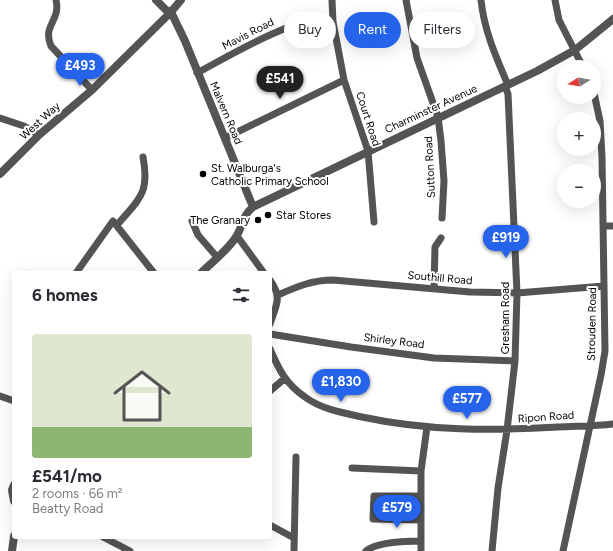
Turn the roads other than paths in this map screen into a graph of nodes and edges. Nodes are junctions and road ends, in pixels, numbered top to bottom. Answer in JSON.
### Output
{"nodes":[{"id":1,"x":56,"y":0,"type":"edge"},
{"id":2,"x":156,"y":0,"type":"edge"},
{"id":3,"x":181,"y":0,"type":"edge"},
{"id":4,"x":332,"y":0,"type":"edge"},
{"id":5,"x":406,"y":0,"type":"edge"},
{"id":6,"x":482,"y":0,"type":"edge"},
{"id":7,"x":555,"y":0,"type":"edge"},
{"id":8,"x":171,"y":12,"type":"junction"},
{"id":9,"x":333,"y":12,"type":"edge"},
{"id":10,"x":613,"y":19,"type":"edge"},
{"id":11,"x":284,"y":29,"type":"edge"},
{"id":12,"x":336,"y":38,"type":"edge"},
{"id":13,"x":575,"y":50,"type":"junction"},
{"id":14,"x":580,"y":60,"type":"edge"},
{"id":15,"x":198,"y":73,"type":"junction"},
{"id":16,"x":344,"y":80,"type":"junction"},
{"id":17,"x":506,"y":86,"type":"junction"},
{"id":18,"x":92,"y":90,"type":"junction"},
{"id":19,"x":596,"y":104,"type":"edge"},
{"id":20,"x":438,"y":117,"type":"junction"},
{"id":21,"x":0,"y":118,"type":"edge"},
{"id":22,"x":39,"y":135,"type":"junction"},
{"id":23,"x":225,"y":138,"type":"junction"},
{"id":24,"x":368,"y":151,"type":"junction"},
{"id":25,"x":143,"y":157,"type":"dead end"},
{"id":26,"x":0,"y":174,"type":"edge"},
{"id":27,"x":253,"y":207,"type":"junction"},
{"id":28,"x":442,"y":218,"type":"dead end"},
{"id":29,"x":192,"y":222,"type":"dead end"},
{"id":30,"x":374,"y":222,"type":"dead end"},
{"id":31,"x":117,"y":225,"type":"junction"},
{"id":32,"x":604,"y":226,"type":"junction"},
{"id":33,"x":613,"y":226,"type":"edge"},
{"id":34,"x":237,"y":236,"type":"junction"},
{"id":35,"x":441,"y":238,"type":"dead end"},
{"id":36,"x":217,"y":257,"type":"junction"},
{"id":37,"x":77,"y":271,"type":"edge"},
{"id":38,"x":152,"y":271,"type":"edge"},
{"id":39,"x":203,"y":271,"type":"edge"},
{"id":40,"x":263,"y":271,"type":"edge"},
{"id":41,"x":272,"y":283,"type":"edge"},
{"id":42,"x":604,"y":286,"type":"junction"},
{"id":43,"x":434,"y":288,"type":"junction"},
{"id":44,"x":517,"y":293,"type":"junction"},
{"id":45,"x":278,"y":295,"type":"junction"},
{"id":46,"x":272,"y":318,"type":"edge"},
{"id":47,"x":272,"y":334,"type":"edge"},
{"id":48,"x":272,"y":354,"type":"edge"},
{"id":49,"x":515,"y":361,"type":"junction"},
{"id":50,"x":284,"y":379,"type":"junction"},
{"id":51,"x":272,"y":389,"type":"edge"},
{"id":52,"x":0,"y":396,"type":"edge"},
{"id":53,"x":12,"y":400,"type":"edge"},
{"id":54,"x":613,"y":424,"type":"edge"},
{"id":55,"x":590,"y":425,"type":"junction"},
{"id":56,"x":427,"y":427,"type":"junction"},
{"id":57,"x":507,"y":430,"type":"junction"},
{"id":58,"x":296,"y":457,"type":"dead end"},
{"id":59,"x":352,"y":468,"type":"dead end"},
{"id":60,"x":421,"y":471,"type":"junction"},
{"id":61,"x":421,"y":496,"type":"junction"},
{"id":62,"x":421,"y":520,"type":"junction"},
{"id":63,"x":272,"y":526,"type":"edge"},
{"id":64,"x":294,"y":538,"type":"junction"},
{"id":65,"x":14,"y":539,"type":"edge"},
{"id":66,"x":107,"y":539,"type":"edge"},
{"id":67,"x":421,"y":541,"type":"junction"},
{"id":68,"x":12,"y":551,"type":"edge"},
{"id":69,"x":130,"y":551,"type":"edge"},
{"id":70,"x":294,"y":551,"type":"edge"},
{"id":71,"x":366,"y":551,"type":"edge"},
{"id":72,"x":421,"y":551,"type":"edge"},
{"id":73,"x":492,"y":551,"type":"edge"},
{"id":74,"x":563,"y":551,"type":"edge"}],
"edges":[{"from":1,"to":18,"type":"street"},
{"from":2,"to":8,"type":"street","name":"Malvern Road"},
{"from":3,"to":8,"type":"street","name":"West Way"},
{"from":4,"to":9,"type":"street","name":"Court Road"},
{"from":5,"to":20,"type":"street","name":"Sutton Road"},
{"from":6,"to":17,"type":"street","name":"Gresham Road"},
{"from":7,"to":13,"type":"street"},
{"from":8,"to":15,"type":"street","name":"Malvern Road"},
{"from":8,"to":18,"type":"street","name":"West Way"},
{"from":10,"to":13,"type":"street","name":"Charminster Avenue"},
{"from":11,"to":15,"type":"street","name":"Mavis Road"},
{"from":12,"to":16,"type":"street","name":"Court Road"},
{"from":13,"to":14,"type":"street"},
{"from":13,"to":17,"type":"street","name":"Charminster Avenue"},
{"from":15,"to":23,"type":"street","name":"Malvern Road"},
{"from":16,"to":23,"type":"street"},
{"from":16,"to":24,"type":"street","name":"Court Road"},
{"from":17,"to":20,"type":"street","name":"Charminster Avenue"},
{"from":17,"to":44,"type":"street","name":"Gresham Road"},
{"from":18,"to":22,"type":"street","name":"West Way"},
{"from":19,"to":32,"type":"street","name":"Strouden Road"},
{"from":20,"to":24,"type":"street","name":"Charminster Avenue"},
{"from":20,"to":28,"type":"street","name":"Sutton Road"},
{"from":21,"to":22,"type":"street"},
{"from":22,"to":26,"type":"street","name":"West Way"},
{"from":23,"to":27,"type":"street","name":"Malvern Road"},
{"from":24,"to":27,"type":"street","name":"Charminster Avenue"},
{"from":24,"to":30,"type":"street","name":"Court Road"},
{"from":25,"to":31,"type":"street"},
{"from":27,"to":34,"type":"street"},
{"from":29,"to":36,"type":"street"},
{"from":31,"to":37,"type":"street"},
{"from":31,"to":38,"type":"street"},
{"from":32,"to":33,"type":"street"},
{"from":32,"to":42,"type":"street","name":"Strouden Road"},
{"from":34,"to":36,"type":"street"},
{"from":34,"to":40,"type":"street"},
{"from":35,"to":43,"type":"street"},
{"from":36,"to":39,"type":"street"},
{"from":41,"to":45,"type":"street"},
{"from":42,"to":44,"type":"street","name":"Southill Road"},
{"from":42,"to":55,"type":"street","name":"Strouden Road"},
{"from":43,"to":44,"type":"street","name":"Southill Road"},
{"from":43,"to":45,"type":"street","name":"Southill Road"},
{"from":44,"to":49,"type":"street","name":"Gresham Road"},
{"from":45,"to":46,"type":"street"},
{"from":47,"to":49,"type":"street","name":"Shirley Road"},
{"from":48,"to":50,"type":"street","name":"Ripon Road"},
{"from":49,"to":57,"type":"street","name":"Gresham Road"},
{"from":50,"to":51,"type":"street"},
{"from":50,"to":56,"type":"street","name":"Ripon Road"},
{"from":52,"to":53,"type":"street"},
{"from":54,"to":55,"type":"street","name":"Ripon Road"},
{"from":55,"to":57,"type":"street","name":"Ripon Road"},
{"from":55,"to":74,"type":"street","name":"Strouden Road"},
{"from":56,"to":57,"type":"street","name":"Ripon Road"},
{"from":56,"to":60,"type":"street"},
{"from":57,"to":73,"type":"street","name":"Gresham Road"},
{"from":58,"to":64,"type":"street"},
{"from":59,"to":60,"type":"street"},
{"from":60,"to":61,"type":"street"},
{"from":61,"to":62,"type":"street"},
{"from":61,"to":62,"type":"street"},
{"from":62,"to":67,"type":"street"},
{"from":63,"to":64,"type":"street"},
{"from":64,"to":70,"type":"street"},
{"from":65,"to":68,"type":"street"},
{"from":66,"to":69,"type":"street"},
{"from":67,"to":71,"type":"street"},
{"from":67,"to":72,"type":"street"}]}
